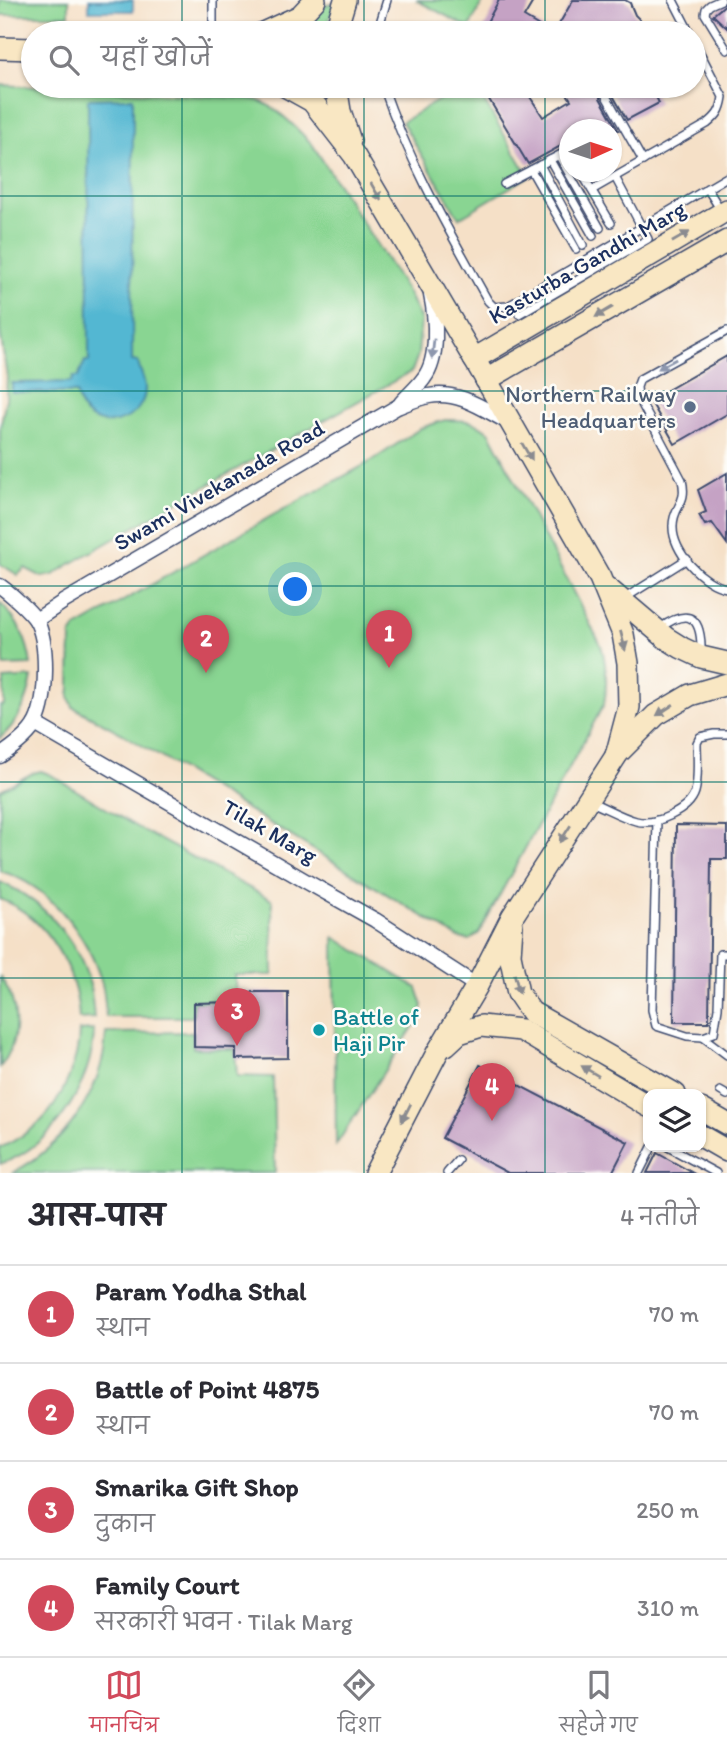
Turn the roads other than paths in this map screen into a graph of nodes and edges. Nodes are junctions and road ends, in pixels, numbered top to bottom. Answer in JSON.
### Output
{"nodes":[{"id":1,"x":214,"y":0,"type":"edge"},
{"id":2,"x":315,"y":0,"type":"edge"},
{"id":3,"x":345,"y":0,"type":"edge"},
{"id":4,"x":387,"y":0,"type":"edge"},
{"id":5,"x":673,"y":0,"type":"edge"},
{"id":6,"x":721,"y":0,"type":"edge"},
{"id":7,"x":213,"y":21,"type":"edge"},
{"id":8,"x":289,"y":21,"type":"edge"},
{"id":9,"x":339,"y":21,"type":"edge"},
{"id":10,"x":381,"y":21,"type":"edge"},
{"id":11,"x":684,"y":21,"type":"edge"},
{"id":12,"x":0,"y":48,"type":"edge"},
{"id":13,"x":21,"y":49,"type":"edge"},
{"id":14,"x":727,"y":50,"type":"edge"},
{"id":15,"x":706,"y":64,"type":"edge"},
{"id":16,"x":307,"y":98,"type":"edge"},
{"id":17,"x":337,"y":98,"type":"edge"},
{"id":18,"x":388,"y":98,"type":"edge"},
{"id":19,"x":607,"y":98,"type":"edge"},
{"id":20,"x":354,"y":155,"type":"junction"},
{"id":21,"x":559,"y":156,"type":"edge"},
{"id":22,"x":550,"y":160,"type":"junction"},
{"id":23,"x":643,"y":161,"type":"junction"},
{"id":24,"x":540,"y":166,"type":"junction"},
{"id":25,"x":531,"y":170,"type":"junction"},
{"id":26,"x":622,"y":173,"type":"edge"},
{"id":27,"x":727,"y":177,"type":"edge"},
{"id":28,"x":574,"y":182,"type":"edge"},
{"id":29,"x":587,"y":182,"type":"edge"},
{"id":30,"x":606,"y":182,"type":"edge"},
{"id":31,"x":618,"y":182,"type":"edge"},
{"id":32,"x":505,"y":184,"type":"dead end"},
{"id":33,"x":707,"y":188,"type":"junction"},
{"id":34,"x":592,"y":190,"type":"junction"},
{"id":35,"x":724,"y":211,"type":"edge"},
{"id":36,"x":611,"y":223,"type":"dead end"},
{"id":37,"x":642,"y":226,"type":"junction"},
{"id":38,"x":600,"y":228,"type":"dead end"},
{"id":39,"x":593,"y":236,"type":"dead end"},
{"id":40,"x":727,"y":241,"type":"edge"},
{"id":41,"x":428,"y":281,"type":"junction"},
{"id":42,"x":519,"y":314,"type":"dead end"},
{"id":43,"x":727,"y":331,"type":"edge"},
{"id":44,"x":474,"y":359,"type":"junction"},
{"id":45,"x":486,"y":380,"type":"junction"},
{"id":46,"x":397,"y":407,"type":"junction"},
{"id":47,"x":511,"y":424,"type":"junction"},
{"id":48,"x":687,"y":559,"type":"junction"},
{"id":49,"x":600,"y":578,"type":"junction"},
{"id":50,"x":0,"y":586,"type":"edge"},
{"id":51,"x":727,"y":588,"type":"edge"},
{"id":52,"x":620,"y":600,"type":"junction"},
{"id":53,"x":36,"y":620,"type":"junction"},
{"id":54,"x":657,"y":630,"type":"junction"},
{"id":55,"x":701,"y":657,"type":"junction"},
{"id":56,"x":727,"y":663,"type":"edge"},
{"id":57,"x":727,"y":684,"type":"edge"},
{"id":58,"x":35,"y":724,"type":"junction"},
{"id":59,"x":727,"y":734,"type":"edge"},
{"id":60,"x":0,"y":756,"type":"edge"},
{"id":61,"x":616,"y":756,"type":"junction"},
{"id":62,"x":587,"y":800,"type":"junction"},
{"id":63,"x":657,"y":820,"type":"junction"},
{"id":64,"x":512,"y":916,"type":"junction"},
{"id":65,"x":727,"y":954,"type":"edge"},
{"id":66,"x":477,"y":986,"type":"junction"},
{"id":67,"x":703,"y":1037,"type":"junction"},
{"id":68,"x":437,"y":1053,"type":"junction"},
{"id":69,"x":727,"y":1055,"type":"edge"},
{"id":70,"x":666,"y":1089,"type":"edge"},
{"id":71,"x":643,"y":1103,"type":"edge"},
{"id":72,"x":706,"y":1112,"type":"edge"},
{"id":73,"x":727,"y":1124,"type":"edge"},
{"id":74,"x":706,"y":1139,"type":"edge"},
{"id":75,"x":727,"y":1151,"type":"edge"},
{"id":76,"x":650,"y":1152,"type":"edge"},
{"id":77,"x":677,"y":1152,"type":"edge"},
{"id":78,"x":458,"y":1160,"type":"dead end"},
{"id":79,"x":375,"y":1173,"type":"edge"},
{"id":80,"x":447,"y":1173,"type":"edge"},
{"id":81,"x":639,"y":1173,"type":"edge"},
{"id":82,"x":716,"y":1173,"type":"edge"}],
"edges":[{"from":1,"to":7,"type":"lane"},
{"from":2,"to":8,"type":"main road"},
{"from":3,"to":9,"type":"main road"},
{"from":4,"to":10,"type":"lane"},
{"from":5,"to":11,"type":"lane"},
{"from":6,"to":14,"type":"lane"},
{"from":12,"to":13,"type":"main road"},
{"from":15,"to":23,"type":"lane"},
{"from":16,"to":20,"type":"main road"},
{"from":17,"to":20,"type":"main road"},
{"from":18,"to":37,"type":"lane"},
{"from":19,"to":23,"type":"lane"},
{"from":20,"to":41,"type":"main road","one_way":true},
{"from":21,"to":22,"type":"lane"},
{"from":22,"to":24,"type":"lane"},
{"from":22,"to":39,"type":"lane"},
{"from":23,"to":26,"type":"lane"},
{"from":24,"to":25,"type":"lane"},
{"from":24,"to":25,"type":"lane"},
{"from":25,"to":32,"type":"lane"},
{"from":27,"to":33,"type":"lane"},
{"from":28,"to":38,"type":"lane"},
{"from":29,"to":34,"type":"lane"},
{"from":30,"to":34,"type":"lane"},
{"from":31,"to":37,"type":"lane"},
{"from":33,"to":35,"type":"lane"},
{"from":33,"to":37,"type":"lane"},
{"from":34,"to":36,"type":"lane"},
{"from":44,"to":35,"type":"main road","name":"Kasturba Gandhi Marg","one_way":true},
{"from":37,"to":42,"type":"lane"},
{"from":40,"to":45,"type":"main road","one_way":true},
{"from":41,"to":44,"type":"main road"},
{"from":41,"to":46,"type":"street","one_way":true},
{"from":43,"to":48,"type":"lane","one_way":true},
{"from":44,"to":45,"type":"main road"},
{"from":45,"to":47,"type":"main road"},
{"from":46,"to":47,"type":"street"},
{"from":46,"to":53,"type":"street","name":"Swami Vivekanada Road"},
{"from":47,"to":49,"type":"main road","one_way":true},
{"from":48,"to":51,"type":"lane"},
{"from":48,"to":52,"type":"lane"},
{"from":49,"to":52,"type":"main road"},
{"from":49,"to":61,"type":"main road","one_way":true},
{"from":50,"to":53,"type":"street"},
{"from":52,"to":54,"type":"main road"},
{"from":53,"to":58,"type":"street"},
{"from":54,"to":55,"type":"main road"},
{"from":54,"to":55,"type":"lane"},
{"from":55,"to":56,"type":"main road"},
{"from":57,"to":61,"type":"main road","one_way":true},
{"from":58,"to":60,"type":"street"},
{"from":58,"to":66,"type":"street","name":"Tilak Marg"},
{"from":59,"to":63,"type":"lane"},
{"from":61,"to":62,"type":"main road"},
{"from":62,"to":63,"type":"lane"},
{"from":62,"to":64,"type":"main road","one_way":true},
{"from":63,"to":67,"type":"lane"},
{"from":64,"to":66,"type":"main road"},
{"from":64,"to":70,"type":"main road","one_way":true},
{"from":65,"to":67,"type":"lane"},
{"from":66,"to":68,"type":"main road"},
{"from":67,"to":69,"type":"lane"},
{"from":71,"to":68,"type":"main road","one_way":true},
{"from":68,"to":79,"type":"main road","one_way":true},
{"from":72,"to":73,"type":"main road"},
{"from":74,"to":75,"type":"main road"},
{"from":76,"to":81,"type":"lane"},
{"from":77,"to":82,"type":"lane"},
{"from":78,"to":80,"type":"lane"}]}
